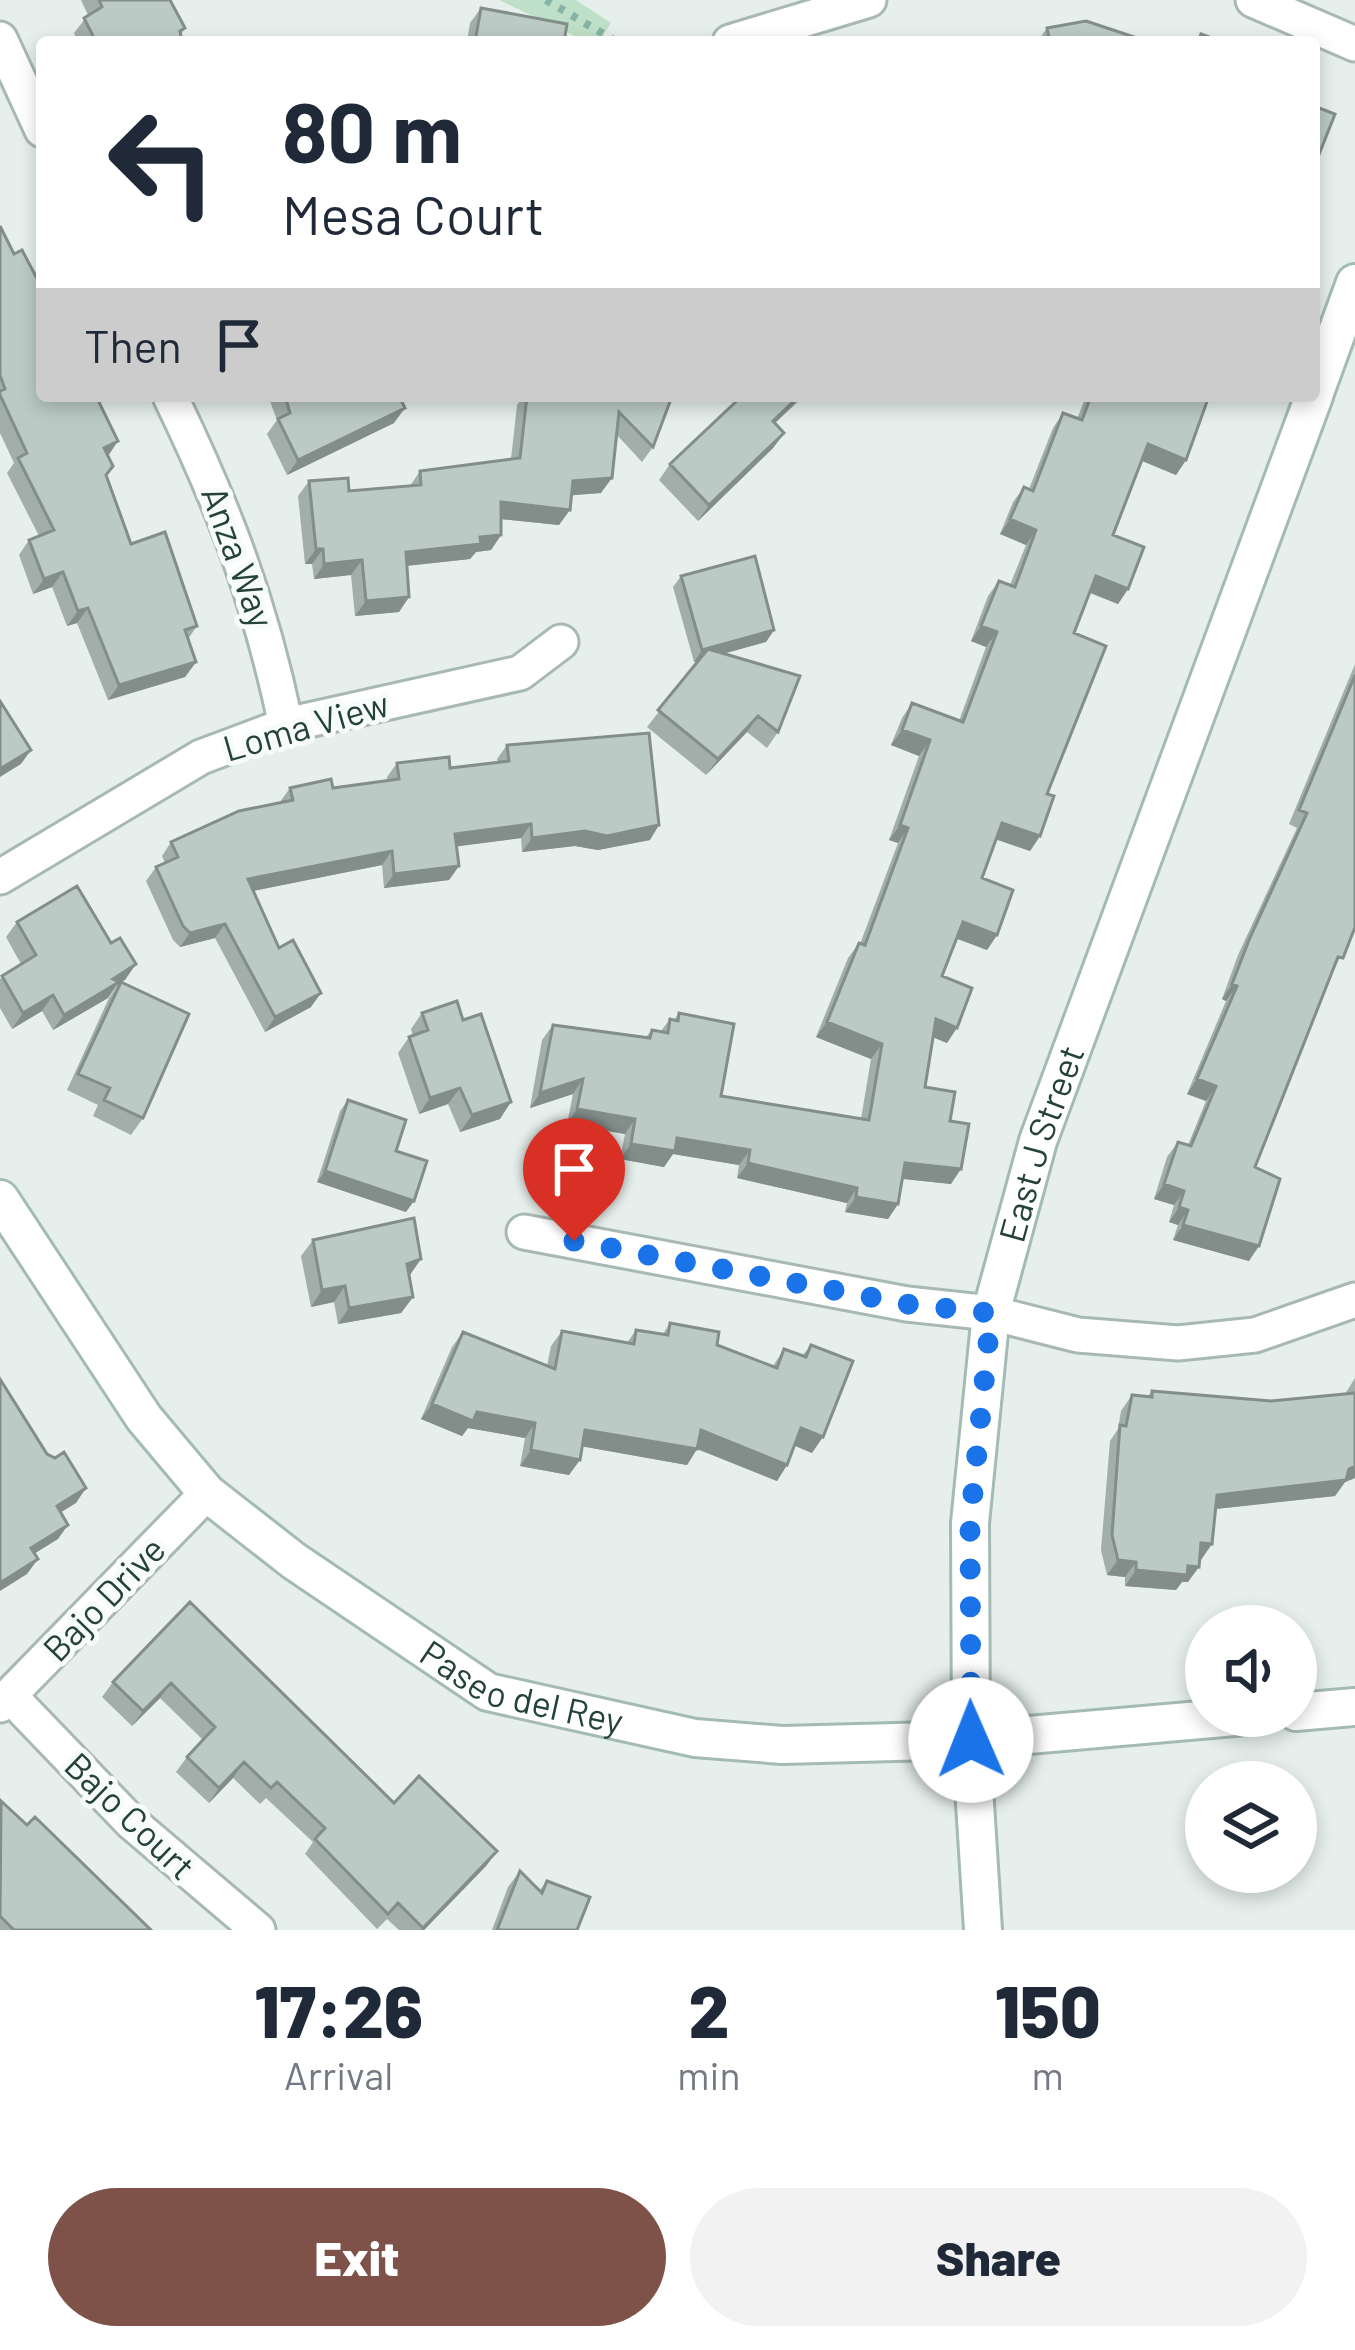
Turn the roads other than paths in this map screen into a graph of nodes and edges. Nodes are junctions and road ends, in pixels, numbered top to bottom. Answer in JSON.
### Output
{"nodes":[{"id":1,"x":869,"y":0,"type":"edge"},
{"id":2,"x":1253,"y":0,"type":"edge"},
{"id":3,"x":750,"y":36,"type":"edge"},
{"id":4,"x":0,"y":39,"type":"edge"},
{"id":5,"x":1355,"y":44,"type":"edge"},
{"id":6,"x":36,"y":117,"type":"edge"},
{"id":7,"x":1355,"y":284,"type":"edge"},
{"id":8,"x":1320,"y":379,"type":"edge"},
{"id":9,"x":173,"y":402,"type":"edge"},
{"id":10,"x":1311,"y":402,"type":"edge"},
{"id":11,"x":561,"y":642,"type":"dead end"},
{"id":12,"x":286,"y":725,"type":"junction"},
{"id":13,"x":0,"y":877,"type":"edge"},
{"id":14,"x":0,"y":1199,"type":"edge"},
{"id":15,"x":524,"y":1232,"type":"dead end"},
{"id":16,"x":1355,"y":1300,"type":"edge"},
{"id":17,"x":991,"y":1313,"type":"junction"},
{"id":18,"x":207,"y":1493,"type":"junction"},
{"id":19,"x":5,"y":1700,"type":"edge"},
{"id":20,"x":1355,"y":1707,"type":"edge"},
{"id":21,"x":1317,"y":1710,"type":"edge"},
{"id":22,"x":1185,"y":1721,"type":"edge"},
{"id":23,"x":971,"y":1740,"type":"junction"},
{"id":24,"x":258,"y":1930,"type":"edge"},
{"id":25,"x":983,"y":1930,"type":"edge"}],
"edges":[{"from":1,"to":3,"type":"street"},
{"from":2,"to":5,"type":"street"},
{"from":4,"to":6,"type":"street"},
{"from":7,"to":8,"type":"street","name":"East J Street"},
{"from":9,"to":12,"type":"street","name":"Anza Way"},
{"from":10,"to":17,"type":"street","name":"East J Street"},
{"from":11,"to":12,"type":"street","name":"Loma View"},
{"from":12,"to":13,"type":"street","name":"Loma View"},
{"from":14,"to":18,"type":"street","name":"Paseo del Rey"},
{"from":15,"to":17,"type":"street"},
{"from":16,"to":17,"type":"street"},
{"from":17,"to":23,"type":"street","name":"East J Street"},
{"from":18,"to":19,"type":"street","name":"Bajo Drive"},
{"from":18,"to":23,"type":"street","name":"Paseo del Rey"},
{"from":19,"to":24,"type":"street","name":"Bajo Court"},
{"from":20,"to":21,"type":"street"},
{"from":22,"to":23,"type":"street","name":"Paseo del Rey"},
{"from":23,"to":25,"type":"street","name":"East J Street"}]}
